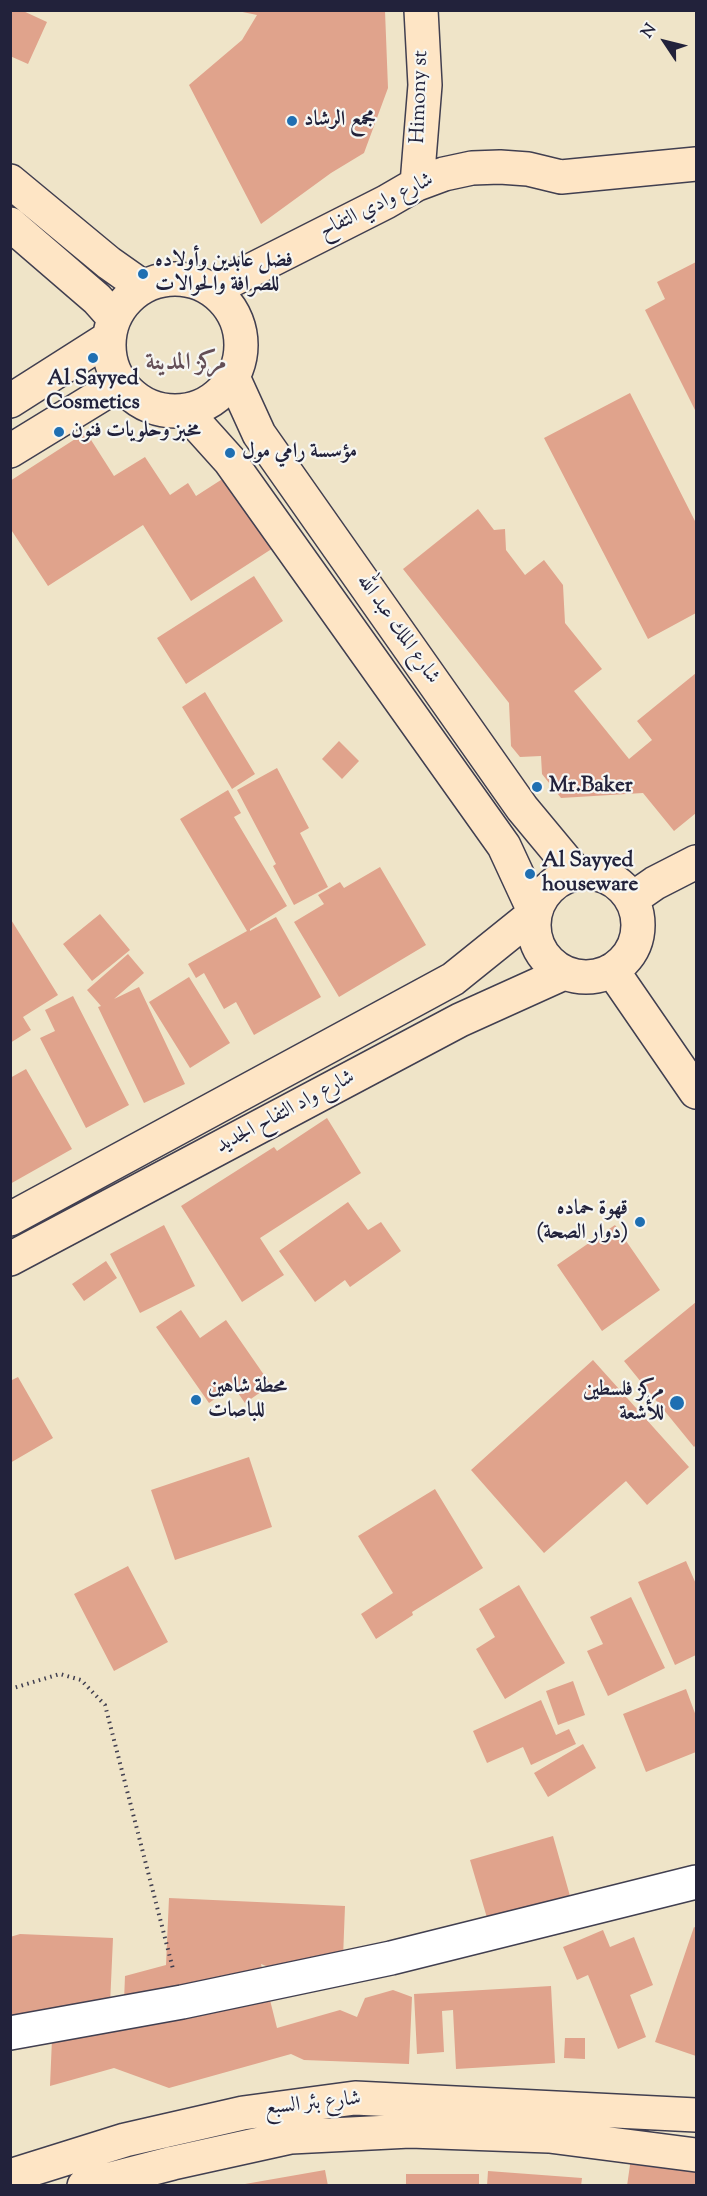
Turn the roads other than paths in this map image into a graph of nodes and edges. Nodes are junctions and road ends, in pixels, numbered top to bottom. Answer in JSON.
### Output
{"nodes":[{"id":1,"x":421,"y":10,"type":"edge"},
{"id":2,"x":696,"y":164,"type":"edge"},
{"id":3,"x":10,"y":181,"type":"edge"},
{"id":4,"x":417,"y":184,"type":"junction"},
{"id":5,"x":10,"y":224,"type":"edge"},
{"id":6,"x":143,"y":287,"type":"junction"},
{"id":7,"x":212,"y":290,"type":"junction"},
{"id":8,"x":111,"y":328,"type":"junction"},
{"id":9,"x":233,"y":377,"type":"junction"},
{"id":10,"x":121,"y":383,"type":"junction"},
{"id":11,"x":10,"y":401,"type":"edge"},
{"id":12,"x":185,"y":411,"type":"junction"},
{"id":13,"x":10,"y":451,"type":"edge"},
{"id":14,"x":696,"y":862,"type":"edge"},
{"id":15,"x":576,"y":873,"type":"junction"},
{"id":16,"x":632,"y":899,"type":"junction"},
{"id":17,"x":535,"y":913,"type":"junction"},
{"id":18,"x":612,"y":970,"type":"junction"},
{"id":19,"x":564,"y":973,"type":"junction"},
{"id":20,"x":696,"y":1092,"type":"edge"},
{"id":21,"x":10,"y":1219,"type":"edge"},
{"id":22,"x":10,"y":1259,"type":"edge"},
{"id":23,"x":696,"y":1882,"type":"edge"},
{"id":24,"x":10,"y":2033,"type":"edge"},
{"id":25,"x":696,"y":2115,"type":"edge"},
{"id":26,"x":696,"y":2155,"type":"edge"},
{"id":27,"x":10,"y":2176,"type":"edge"},
{"id":28,"x":84,"y":2186,"type":"edge"}],
"edges":[{"from":1,"to":4,"type":"street","name":"Himony st"},
{"from":2,"to":4,"type":"street","name":"شارع وادي التفاح"},
{"from":3,"to":6,"type":"street"},
{"from":4,"to":7,"type":"street","name":"شارع وادي التفاح"},
{"from":5,"to":8,"type":"street"},
{"from":6,"to":7,"type":"street"},
{"from":6,"to":8,"type":"street"},
{"from":7,"to":9,"type":"street"},
{"from":8,"to":10,"type":"street"},
{"from":8,"to":11,"type":"street"},
{"from":9,"to":12,"type":"street"},
{"from":9,"to":15,"type":"street","name":"شارع الملك عبد الله"},
{"from":10,"to":12,"type":"street"},
{"from":10,"to":13,"type":"street"},
{"from":12,"to":17,"type":"street"},
{"from":14,"to":16,"type":"street"},
{"from":15,"to":16,"type":"street"},
{"from":15,"to":17,"type":"street"},
{"from":16,"to":18,"type":"street"},
{"from":17,"to":19,"type":"street"},
{"from":17,"to":21,"type":"street","name":"شارع واد التفاح الجديد"},
{"from":18,"to":19,"type":"street"},
{"from":18,"to":20,"type":"street"},
{"from":19,"to":22,"type":"street","name":"شارع واد التفاح الجديد"},
{"from":23,"to":24,"type":"street"},
{"from":25,"to":27,"type":"street","name":"شارع بئر السبع"},
{"from":26,"to":28,"type":"street","name":"شارع بئر السبع"}]}
